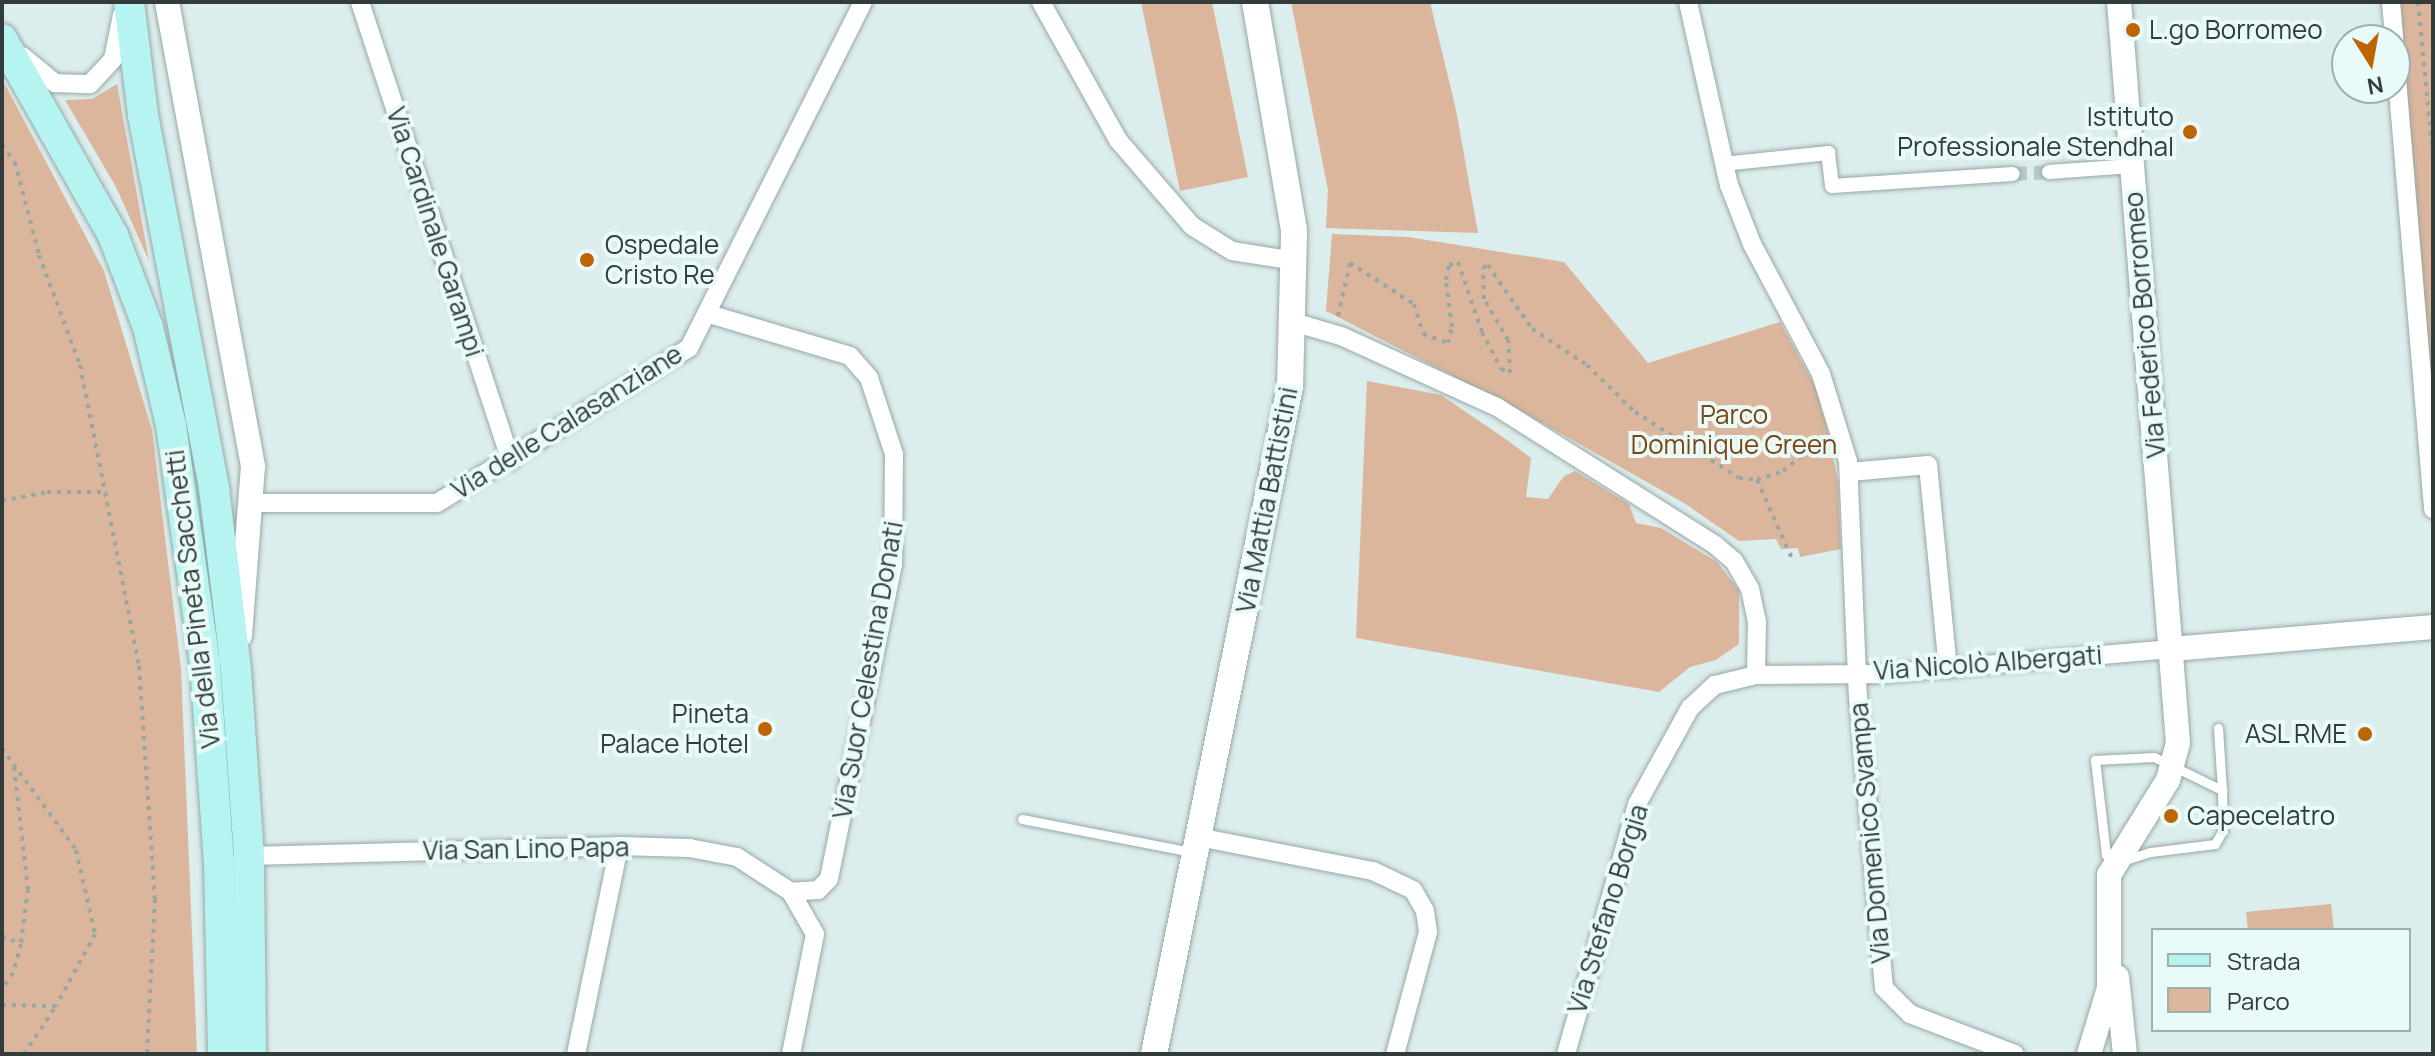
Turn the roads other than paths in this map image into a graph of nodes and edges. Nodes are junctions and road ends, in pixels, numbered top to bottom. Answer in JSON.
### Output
{"nodes":[{"id":1,"x":127,"y":2,"type":"edge"},
{"id":2,"x":154,"y":2,"type":"edge"},
{"id":3,"x":167,"y":2,"type":"edge"},
{"id":4,"x":360,"y":2,"type":"edge"},
{"id":5,"x":863,"y":2,"type":"edge"},
{"id":6,"x":1041,"y":2,"type":"edge"},
{"id":7,"x":1255,"y":2,"type":"edge"},
{"id":8,"x":1688,"y":2,"type":"edge"},
{"id":9,"x":2119,"y":2,"type":"edge"},
{"id":10,"x":2391,"y":2,"type":"edge"},
{"id":11,"x":2393,"y":24,"type":"edge"},
{"id":12,"x":2,"y":33,"type":"edge"},
{"id":13,"x":2,"y":39,"type":"edge"},
{"id":14,"x":181,"y":81,"type":"junction"},
{"id":15,"x":2399,"y":104,"type":"edge"},
{"id":16,"x":1723,"y":164,"type":"junction"},
{"id":17,"x":2132,"y":166,"type":"junction"},
{"id":18,"x":2049,"y":172,"type":"tunnel mouth"},
{"id":19,"x":2013,"y":174,"type":"tunnel mouth"},
{"id":20,"x":1296,"y":261,"type":"junction"},
{"id":21,"x":709,"y":314,"type":"junction"},
{"id":22,"x":1293,"y":322,"type":"junction"},
{"id":23,"x":511,"y":461,"type":"junction"},
{"id":24,"x":1850,"y":472,"type":"junction"},
{"id":25,"x":253,"y":503,"type":"junction"},
{"id":26,"x":2433,"y":509,"type":"edge"},
{"id":27,"x":2433,"y":627,"type":"edge"},
{"id":28,"x":2172,"y":649,"type":"junction"},
{"id":29,"x":1948,"y":669,"type":"junction"},
{"id":30,"x":236,"y":670,"type":"junction"},
{"id":31,"x":1860,"y":672,"type":"junction"},
{"id":32,"x":1756,"y":675,"type":"junction"},
{"id":33,"x":2218,"y":728,"type":"dead end"},
{"id":34,"x":2174,"y":767,"type":"junction"},
{"id":35,"x":2222,"y":790,"type":"junction"},
{"id":36,"x":1022,"y":819,"type":"dead end"},
{"id":37,"x":1196,"y":845,"type":"junction"},
{"id":38,"x":619,"y":846,"type":"junction"},
{"id":39,"x":249,"y":856,"type":"junction"},
{"id":40,"x":2113,"y":864,"type":"junction"},
{"id":41,"x":791,"y":892,"type":"junction"},
{"id":42,"x":2108,"y":948,"type":"junction"},
{"id":43,"x":223,"y":1054,"type":"edge"},
{"id":44,"x":251,"y":1054,"type":"edge"},
{"id":45,"x":576,"y":1054,"type":"edge"},
{"id":46,"x":791,"y":1054,"type":"edge"},
{"id":47,"x":1154,"y":1054,"type":"edge"},
{"id":48,"x":1395,"y":1054,"type":"edge"},
{"id":49,"x":1566,"y":1054,"type":"edge"},
{"id":50,"x":2015,"y":1054,"type":"edge"},
{"id":51,"x":2089,"y":1054,"type":"edge"},
{"id":52,"x":2125,"y":1054,"type":"edge"}],
"edges":[{"from":1,"to":12,"type":"street","name":"Via della Pineta Sacchetti"},
{"from":1,"to":30,"type":"main road","name":"Via della Pineta Sacchetti"},
{"from":2,"to":14,"type":"street"},
{"from":3,"to":14,"type":"street","name":"Via della Pineta Sacchetti"},
{"from":4,"to":23,"type":"street","name":"Via Cardinale Garampi"},
{"from":5,"to":21,"type":"street","name":"Via delle Calasanziane"},
{"from":6,"to":20,"type":"street"},
{"from":7,"to":20,"type":"main road","name":"Via Mattia Battistini"},
{"from":8,"to":16,"type":"street","name":"Via Domenico Svampa"},
{"from":9,"to":17,"type":"street","name":"Via Federico Borromeo"},
{"from":10,"to":11,"type":"street"},
{"from":13,"to":43,"type":"main road","name":"Via della Pineta Sacchetti"},
{"from":14,"to":25,"type":"street","name":"Via della Pineta Sacchetti"},
{"from":15,"to":26,"type":"street"},
{"from":16,"to":19,"type":"street"},
{"from":16,"to":24,"type":"street","name":"Via Domenico Svampa"},
{"from":17,"to":18,"type":"street"},
{"from":17,"to":28,"type":"street","name":"Via Federico Borromeo"},
{"from":20,"to":22,"type":"main road","name":"Via Mattia Battistini"},
{"from":21,"to":23,"type":"street","name":"Via delle Calasanziane"},
{"from":21,"to":41,"type":"street","name":"Via Suor Celestina Donati"},
{"from":22,"to":32,"type":"street"},
{"from":22,"to":37,"type":"main road","name":"Via Mattia Battistini"},
{"from":23,"to":25,"type":"street","name":"Via delle Calasanziane"},
{"from":24,"to":29,"type":"street"},
{"from":24,"to":31,"type":"street","name":"Via Domenico Svampa"},
{"from":25,"to":30,"type":"street","name":"Via della Pineta Sacchetti"},
{"from":27,"to":28,"type":"street"},
{"from":28,"to":29,"type":"street","name":"Via Nicolò Albergati"},
{"from":28,"to":34,"type":"street","name":"Via Federico Borromeo"},
{"from":29,"to":31,"type":"street","name":"Via Nicolò Albergati"},
{"from":30,"to":39,"type":"main road","name":"Via della Pineta Sacchetti"},
{"from":31,"to":32,"type":"street","name":"Via Nicolò Albergati"},
{"from":31,"to":50,"type":"street","name":"Via Domenico Svampa"},
{"from":32,"to":49,"type":"street","name":"Via Stefano Borgia"},
{"from":33,"to":35,"type":"lane"},
{"from":34,"to":35,"type":"lane"},
{"from":34,"to":40,"type":"street"},
{"from":34,"to":40,"type":"lane"},
{"from":35,"to":40,"type":"lane"},
{"from":36,"to":37,"type":"lane"},
{"from":37,"to":47,"type":"main road","name":"Via Mattia Battistini"},
{"from":37,"to":48,"type":"street"},
{"from":38,"to":39,"type":"street","name":"Via San Lino Papa"},
{"from":38,"to":41,"type":"street","name":"Via San Lino Papa"},
{"from":38,"to":45,"type":"street"},
{"from":39,"to":44,"type":"main road","name":"Via della Pineta Sacchetti"},
{"from":40,"to":42,"type":"street"},
{"from":41,"to":46,"type":"street"},
{"from":42,"to":51,"type":"street"},
{"from":42,"to":52,"type":"street"}]}
